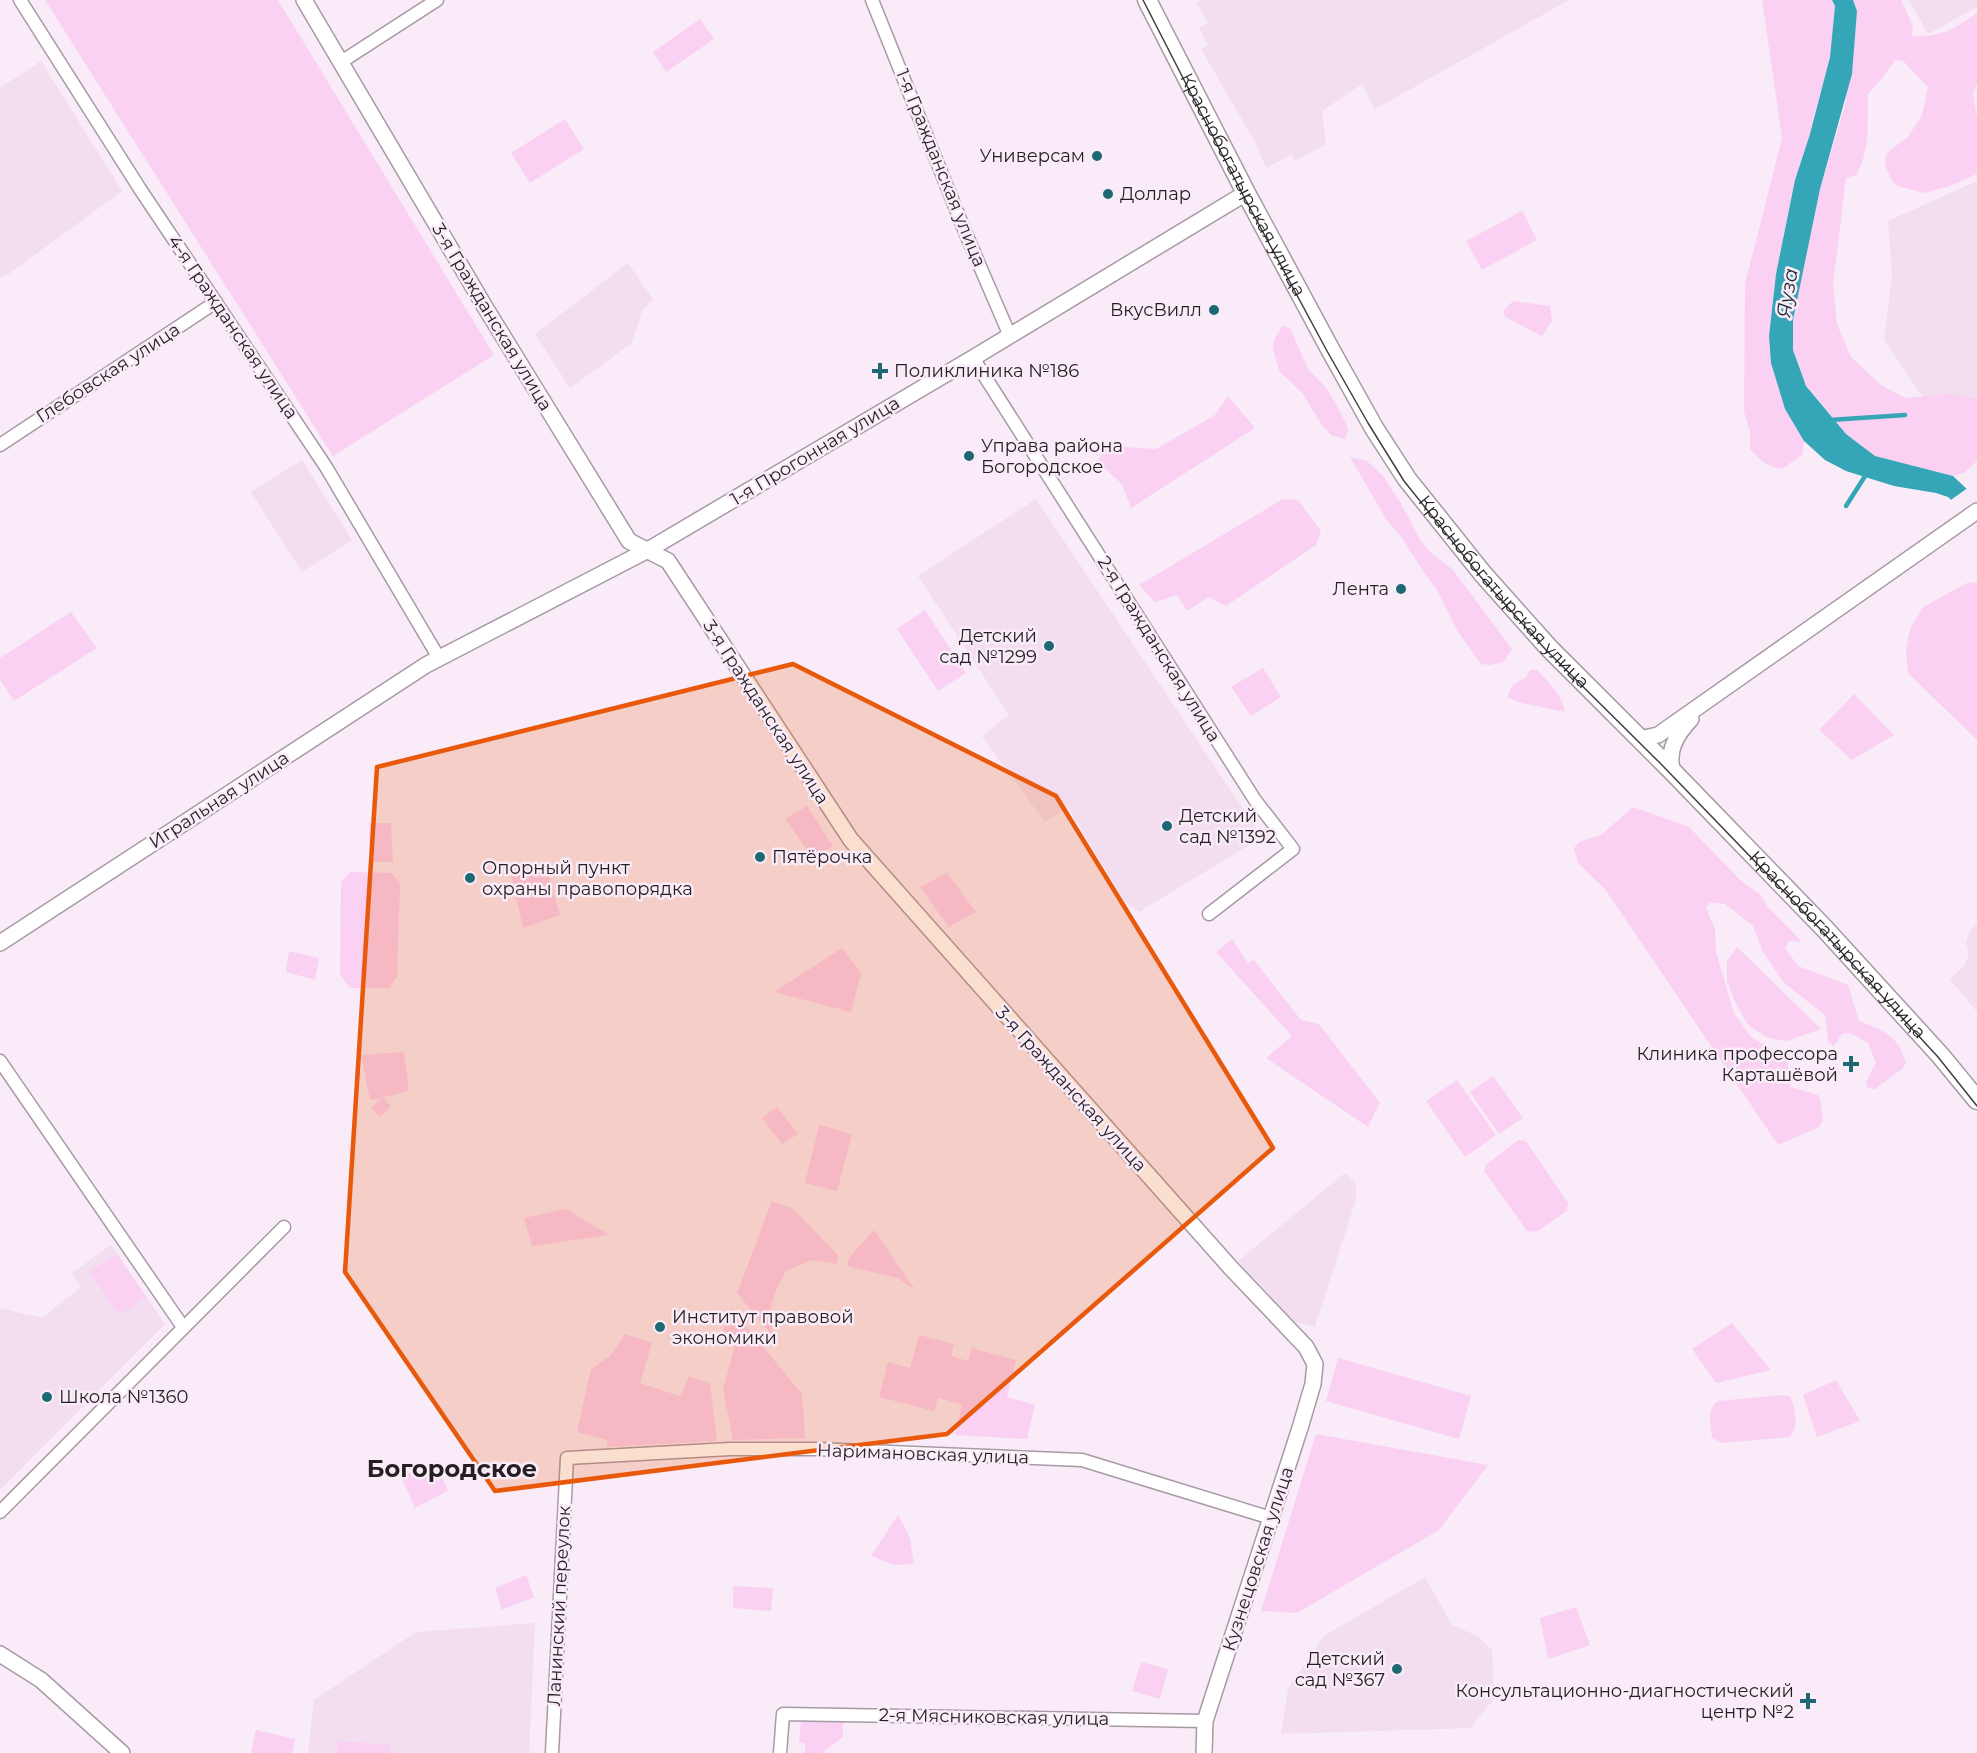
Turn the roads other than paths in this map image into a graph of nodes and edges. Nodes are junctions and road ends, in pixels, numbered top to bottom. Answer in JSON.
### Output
{"nodes":[{"id":1,"x":20,"y":0,"type":"edge"},
{"id":2,"x":304,"y":0,"type":"edge"},
{"id":3,"x":437,"y":0,"type":"edge"},
{"id":4,"x":872,"y":0,"type":"edge"},
{"id":5,"x":1147,"y":0,"type":"edge"},
{"id":6,"x":341,"y":62,"type":"junction"},
{"id":7,"x":1246,"y":193,"type":"junction"},
{"id":8,"x":216,"y":302,"type":"junction"},
{"id":9,"x":1010,"y":336,"type":"junction"},
{"id":10,"x":973,"y":358,"type":"junction"},
{"id":11,"x":0,"y":445,"type":"edge"},
{"id":12,"x":1977,"y":511,"type":"edge"},
{"id":13,"x":648,"y":550,"type":"junction"},
{"id":14,"x":439,"y":658,"type":"junction"},
{"id":15,"x":1711,"y":698,"type":"junction"},
{"id":16,"x":1638,"y":736,"type":"junction"},
{"id":17,"x":1673,"y":772,"type":"junction"},
{"id":18,"x":1209,"y":914,"type":"dead end"},
{"id":19,"x":0,"y":943,"type":"edge"},
{"id":20,"x":0,"y":1061,"type":"edge"},
{"id":21,"x":1977,"y":1100,"type":"edge"},
{"id":22,"x":284,"y":1227,"type":"dead end"},
{"id":23,"x":183,"y":1327,"type":"junction"},
{"id":24,"x":1315,"y":1364,"type":"joint"},
{"id":25,"x":567,"y":1458,"type":"joint"},
{"id":26,"x":0,"y":1512,"type":"edge"},
{"id":27,"x":1271,"y":1518,"type":"junction"},
{"id":28,"x":0,"y":1654,"type":"edge"},
{"id":29,"x":1205,"y":1720,"type":"junction"},
{"id":30,"x":122,"y":1753,"type":"edge"},
{"id":31,"x":552,"y":1753,"type":"edge"},
{"id":32,"x":780,"y":1753,"type":"edge"},
{"id":33,"x":1203,"y":1753,"type":"edge"}],
"edges":[{"from":1,"to":8,"type":"street","name":"4-я Гражданская улица"},
{"from":2,"to":6,"type":"street","name":"3-я Гражданская улица"},
{"from":3,"to":6,"type":"street"},
{"from":4,"to":9,"type":"street","name":"1-я Гражданская улица"},
{"from":5,"to":7,"type":"main road","name":"Краснобогатырская улица"},
{"from":6,"to":13,"type":"street","name":"3-я Гражданская улица"},
{"from":7,"to":9,"type":"street","name":"1-я Прогонная улица"},
{"from":7,"to":16,"type":"main road","name":"Краснобогатырская улица"},
{"from":8,"to":11,"type":"street","name":"Глебовская улица"},
{"from":8,"to":14,"type":"street","name":"4-я Гражданская улица"},
{"from":9,"to":10,"type":"street","name":"1-я Прогонная улица"},
{"from":10,"to":13,"type":"street","name":"1-я Прогонная улица"},
{"from":10,"to":18,"type":"street","name":"2-я Гражданская улица"},
{"from":12,"to":15,"type":"street"},
{"from":13,"to":14,"type":"street","name":"1-я Прогонная улица"},
{"from":13,"to":24,"type":"street","name":"3-я Гражданская улица"},
{"from":14,"to":19,"type":"street","name":"Игральная улица"},
{"from":15,"to":16,"type":"street"},
{"from":15,"to":17,"type":"street"},
{"from":16,"to":17,"type":"main road","name":"Краснобогатырская улица"},
{"from":17,"to":21,"type":"main road","name":"Краснобогатырская улица"},
{"from":20,"to":23,"type":"street"},
{"from":22,"to":23,"type":"street"},
{"from":23,"to":26,"type":"street"},
{"from":24,"to":27,"type":"street","name":"Кузнецовская улица"},
{"from":25,"to":27,"type":"street","name":"Наримановская улица"},
{"from":25,"to":31,"type":"street","name":"Ланинский переулок"},
{"from":27,"to":29,"type":"street","name":"Кузнецовская улица"},
{"from":28,"to":30,"type":"street"},
{"from":29,"to":32,"type":"street","name":"2-я Мясниковская улица"},
{"from":29,"to":33,"type":"street","name":"Кузнецовская улица"}]}
